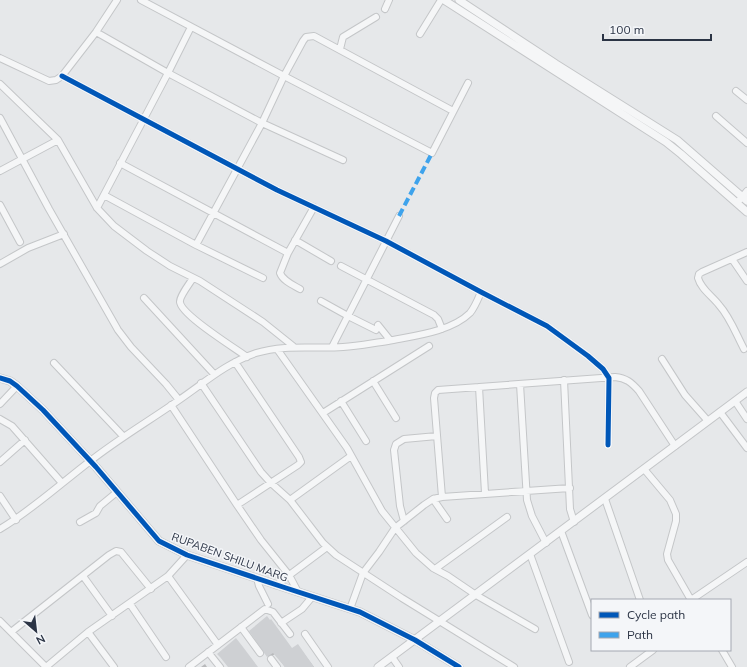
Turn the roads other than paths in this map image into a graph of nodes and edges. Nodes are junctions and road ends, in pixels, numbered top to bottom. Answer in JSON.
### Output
{"nodes":[{"id":1,"x":116,"y":0,"type":"edge"},
{"id":2,"x":141,"y":0,"type":"edge"},
{"id":3,"x":389,"y":0,"type":"edge"},
{"id":4,"x":440,"y":0,"type":"edge"},
{"id":5,"x":444,"y":0,"type":"edge"},
{"id":6,"x":459,"y":0,"type":"edge"},
{"id":7,"x":385,"y":9,"type":"dead end"},
{"id":8,"x":376,"y":17,"type":"dead end"},
{"id":9,"x":191,"y":27,"type":"junction"},
{"id":10,"x":96,"y":32,"type":"junction"},
{"id":11,"x":420,"y":34,"type":"dead end"},
{"id":12,"x":340,"y":49,"type":"junction"},
{"id":13,"x":0,"y":58,"type":"edge"},
{"id":14,"x":168,"y":72,"type":"junction"},
{"id":15,"x":62,"y":76,"type":"junction"},
{"id":16,"x":284,"y":76,"type":"junction"},
{"id":17,"x":468,"y":83,"type":"dead end"},
{"id":18,"x":0,"y":84,"type":"edge"},
{"id":19,"x":736,"y":91,"type":"dead end"},
{"id":20,"x":747,"y":100,"type":"edge"},
{"id":21,"x":453,"y":111,"type":"junction"},
{"id":22,"x":716,"y":116,"type":"dead end"},
{"id":23,"x":0,"y":118,"type":"edge"},
{"id":24,"x":143,"y":120,"type":"junction"},
{"id":25,"x":262,"y":123,"type":"junction"},
{"id":26,"x":58,"y":140,"type":"junction"},
{"id":27,"x":747,"y":143,"type":"edge"},
{"id":28,"x":22,"y":159,"type":"junction"},
{"id":29,"x":342,"y":160,"type":"dead end"},
{"id":30,"x":120,"y":163,"type":"junction"},
{"id":31,"x":238,"y":170,"type":"junction"},
{"id":32,"x":0,"y":171,"type":"edge"},
{"id":33,"x":104,"y":195,"type":"junction"},
{"id":34,"x":745,"y":196,"type":"edge"},
{"id":35,"x":737,"y":203,"type":"junction"},
{"id":36,"x":0,"y":205,"type":"edge"},
{"id":37,"x":314,"y":207,"type":"junction"},
{"id":38,"x":97,"y":208,"type":"junction"},
{"id":39,"x":747,"y":212,"type":"edge"},
{"id":40,"x":213,"y":213,"type":"junction"},
{"id":41,"x":399,"y":216,"type":"dead end"},
{"id":42,"x":64,"y":234,"type":"junction"},
{"id":43,"x":295,"y":240,"type":"junction"},
{"id":44,"x":386,"y":241,"type":"junction"},
{"id":45,"x":20,"y":242,"type":"dead end"},
{"id":46,"x":196,"y":245,"type":"junction"},
{"id":47,"x":747,"y":252,"type":"edge"},
{"id":48,"x":288,"y":253,"type":"junction"},
{"id":49,"x":732,"y":259,"type":"junction"},
{"id":50,"x":331,"y":261,"type":"dead end"},
{"id":51,"x":0,"y":264,"type":"edge"},
{"id":52,"x":341,"y":266,"type":"dead end"},
{"id":53,"x":193,"y":278,"type":"junction"},
{"id":54,"x":263,"y":278,"type":"dead end"},
{"id":55,"x":366,"y":280,"type":"junction"},
{"id":56,"x":747,"y":281,"type":"edge"},
{"id":57,"x":300,"y":289,"type":"dead end"},
{"id":58,"x":481,"y":292,"type":"junction"},
{"id":59,"x":144,"y":298,"type":"dead end"},
{"id":60,"x":321,"y":301,"type":"dead end"},
{"id":61,"x":348,"y":316,"type":"junction"},
{"id":62,"x":442,"y":329,"type":"junction"},
{"id":63,"x":390,"y":340,"type":"junction"},
{"id":64,"x":293,"y":346,"type":"junction"},
{"id":65,"x":429,"y":346,"type":"dead end"},
{"id":66,"x":332,"y":347,"type":"junction"},
{"id":67,"x":277,"y":349,"type":"junction"},
{"id":68,"x":744,"y":349,"type":"dead end"},
{"id":69,"x":247,"y":357,"type":"junction"},
{"id":70,"x":662,"y":359,"type":"dead end"},
{"id":71,"x":235,"y":362,"type":"junction"},
{"id":72,"x":54,"y":363,"type":"dead end"},
{"id":73,"x":214,"y":374,"type":"junction"},
{"id":74,"x":607,"y":377,"type":"junction"},
{"id":75,"x":0,"y":378,"type":"edge"},
{"id":76,"x":564,"y":380,"type":"junction"},
{"id":77,"x":373,"y":381,"type":"junction"},
{"id":78,"x":201,"y":383,"type":"junction"},
{"id":79,"x":520,"y":384,"type":"junction"},
{"id":80,"x":17,"y":386,"type":"junction"},
{"id":81,"x":479,"y":387,"type":"junction"},
{"id":82,"x":747,"y":392,"type":"edge"},
{"id":83,"x":179,"y":400,"type":"junction"},
{"id":84,"x":341,"y":401,"type":"junction"},
{"id":85,"x":735,"y":401,"type":"junction"},
{"id":86,"x":0,"y":404,"type":"edge"},
{"id":87,"x":171,"y":405,"type":"junction"},
{"id":88,"x":720,"y":412,"type":"junction"},
{"id":89,"x":323,"y":413,"type":"junction"},
{"id":90,"x":396,"y":418,"type":"dead end"},
{"id":91,"x":0,"y":419,"type":"edge"},
{"id":92,"x":747,"y":419,"type":"edge"},
{"id":93,"x":708,"y":421,"type":"junction"},
{"id":94,"x":123,"y":436,"type":"junction"},
{"id":95,"x":437,"y":436,"type":"junction"},
{"id":96,"x":25,"y":440,"type":"junction"},
{"id":97,"x":366,"y":441,"type":"dead end"},
{"id":98,"x":608,"y":446,"type":"dead end"},
{"id":99,"x":675,"y":446,"type":"junction"},
{"id":100,"x":747,"y":448,"type":"edge"},
{"id":101,"x":351,"y":456,"type":"junction"},
{"id":102,"x":90,"y":461,"type":"junction"},
{"id":103,"x":0,"y":462,"type":"edge"},
{"id":104,"x":644,"y":469,"type":"junction"},
{"id":105,"x":62,"y":483,"type":"junction"},
{"id":106,"x":271,"y":483,"type":"junction"},
{"id":107,"x":570,"y":488,"type":"junction"},
{"id":108,"x":526,"y":490,"type":"junction"},
{"id":109,"x":117,"y":492,"type":"junction"},
{"id":110,"x":486,"y":493,"type":"junction"},
{"id":111,"x":0,"y":496,"type":"edge"},
{"id":112,"x":442,"y":497,"type":"junction"},
{"id":113,"x":605,"y":498,"type":"junction"},
{"id":114,"x":433,"y":499,"type":"junction"},
{"id":115,"x":290,"y":500,"type":"junction"},
{"id":116,"x":237,"y":505,"type":"junction"},
{"id":117,"x":507,"y":517,"type":"dead end"},
{"id":118,"x":447,"y":519,"type":"dead end"},
{"id":119,"x":16,"y":520,"type":"junction"},
{"id":120,"x":404,"y":521,"type":"junction"},
{"id":121,"x":80,"y":522,"type":"dead end"},
{"id":122,"x":574,"y":522,"type":"junction"},
{"id":123,"x":395,"y":528,"type":"junction"},
{"id":124,"x":0,"y":529,"type":"edge"},
{"id":125,"x":561,"y":531,"type":"junction"},
{"id":126,"x":546,"y":543,"type":"junction"},
{"id":127,"x":327,"y":547,"type":"junction"},
{"id":128,"x":530,"y":554,"type":"junction"},
{"id":129,"x":188,"y":555,"type":"junction"},
{"id":130,"x":747,"y":562,"type":"edge"},
{"id":131,"x":435,"y":569,"type":"junction"},
{"id":132,"x":363,"y":572,"type":"junction"},
{"id":133,"x":289,"y":575,"type":"junction"},
{"id":134,"x":83,"y":576,"type":"junction"},
{"id":135,"x":168,"y":576,"type":"junction"},
{"id":136,"x":257,"y":578,"type":"junction"},
{"id":137,"x":276,"y":585,"type":"junction"},
{"id":138,"x":151,"y":589,"type":"junction"},
{"id":139,"x":298,"y":592,"type":"junction"},
{"id":140,"x":476,"y":595,"type":"junction"},
{"id":141,"x":312,"y":597,"type":"junction"},
{"id":142,"x":640,"y":599,"type":"edge"},
{"id":143,"x":690,"y":599,"type":"edge"},
{"id":144,"x":692,"y":599,"type":"edge"},
{"id":145,"x":130,"y":604,"type":"junction"},
{"id":146,"x":268,"y":604,"type":"dead end"},
{"id":147,"x":350,"y":608,"type":"junction"},
{"id":148,"x":591,"y":612,"type":"edge"},
{"id":149,"x":112,"y":616,"type":"junction"},
{"id":150,"x":0,"y":620,"type":"edge"},
{"id":151,"x":439,"y":621,"type":"junction"},
{"id":152,"x":282,"y":623,"type":"junction"},
{"id":153,"x":241,"y":627,"type":"junction"},
{"id":154,"x":535,"y":629,"type":"dead end"},
{"id":155,"x":11,"y":632,"type":"junction"},
{"id":156,"x":88,"y":632,"type":"junction"},
{"id":157,"x":290,"y":634,"type":"dead end"},
{"id":158,"x":305,"y":634,"type":"dead end"},
{"id":159,"x":415,"y":640,"type":"junction"},
{"id":160,"x":218,"y":644,"type":"junction"},
{"id":161,"x":652,"y":651,"type":"edge"},
{"id":162,"x":723,"y":651,"type":"edge"},
{"id":163,"x":208,"y":652,"type":"junction"},
{"id":164,"x":260,"y":653,"type":"dead end"},
{"id":165,"x":166,"y":657,"type":"dead end"},
{"id":166,"x":392,"y":657,"type":"junction"},
{"id":167,"x":271,"y":659,"type":"dead end"},
{"id":168,"x":569,"y":662,"type":"dead end"},
{"id":169,"x":46,"y":667,"type":"edge"},
{"id":170,"x":114,"y":667,"type":"edge"},
{"id":171,"x":189,"y":667,"type":"edge"},
{"id":172,"x":220,"y":667,"type":"edge"},
{"id":173,"x":277,"y":667,"type":"edge"},
{"id":174,"x":328,"y":667,"type":"edge"},
{"id":175,"x":378,"y":667,"type":"edge"},
{"id":176,"x":399,"y":667,"type":"edge"},
{"id":177,"x":459,"y":667,"type":"edge"},
{"id":178,"x":514,"y":667,"type":"edge"},
{"id":179,"x":630,"y":667,"type":"edge"},
{"id":180,"x":732,"y":667,"type":"edge"}],
"edges":[{"from":1,"to":10,"type":"street"},
{"from":2,"to":9,"type":"street"},
{"from":3,"to":7,"type":"street"},
{"from":4,"to":11,"type":"street"},
{"from":5,"to":35,"type":"street"},
{"from":6,"to":34,"type":"street"},
{"from":8,"to":12,"type":"street"},
{"from":9,"to":14,"type":"street"},
{"from":9,"to":16,"type":"street"},
{"from":10,"to":14,"type":"street"},
{"from":10,"to":15,"type":"street"},
{"from":12,"to":16,"type":"street"},
{"from":12,"to":21,"type":"street"},
{"from":13,"to":15,"type":"street"},
{"from":14,"to":24,"type":"street"},
{"from":14,"to":25,"type":"street"},
{"from":15,"to":24,"type":"street"},
{"from":16,"to":21,"type":"street"},
{"from":16,"to":25,"type":"street"},
{"from":17,"to":21,"type":"street"},
{"from":18,"to":26,"type":"street"},
{"from":19,"to":20,"type":"street"},
{"from":22,"to":27,"type":"street"},
{"from":23,"to":28,"type":"street"},
{"from":24,"to":30,"type":"street"},
{"from":24,"to":31,"type":"street"},
{"from":25,"to":29,"type":"street"},
{"from":25,"to":31,"type":"street"},
{"from":26,"to":28,"type":"street"},
{"from":26,"to":38,"type":"street"},
{"from":28,"to":32,"type":"street"},
{"from":28,"to":42,"type":"street"},
{"from":30,"to":33,"type":"street"},
{"from":30,"to":40,"type":"street"},
{"from":31,"to":37,"type":"street"},
{"from":31,"to":40,"type":"street"},
{"from":33,"to":38,"type":"street"},
{"from":33,"to":46,"type":"street"},
{"from":34,"to":35,"type":"street"},
{"from":35,"to":39,"type":"street"},
{"from":36,"to":45,"type":"street"},
{"from":37,"to":43,"type":"street"},
{"from":37,"to":44,"type":"street"},
{"from":38,"to":53,"type":"street"},
{"from":40,"to":46,"type":"street"},
{"from":40,"to":48,"type":"street"},
{"from":41,"to":44,"type":"street"},
{"from":42,"to":51,"type":"street"},
{"from":42,"to":83,"type":"street"},
{"from":43,"to":48,"type":"street"},
{"from":43,"to":50,"type":"street"},
{"from":44,"to":55,"type":"street"},
{"from":44,"to":58,"type":"street"},
{"from":46,"to":54,"type":"street"},
{"from":47,"to":49,"type":"street"},
{"from":48,"to":57,"type":"street"},
{"from":49,"to":56,"type":"street"},
{"from":49,"to":68,"type":"street"},
{"from":52,"to":55,"type":"street"},
{"from":53,"to":64,"type":"street"},
{"from":53,"to":69,"type":"street"},
{"from":55,"to":61,"type":"street"},
{"from":55,"to":62,"type":"street"},
{"from":58,"to":62,"type":"street"},
{"from":58,"to":74,"type":"street"},
{"from":59,"to":73,"type":"street"},
{"from":60,"to":61,"type":"street"},
{"from":61,"to":63,"type":"street"},
{"from":61,"to":66,"type":"street"},
{"from":62,"to":63,"type":"street"},
{"from":63,"to":66,"type":"street"},
{"from":64,"to":66,"type":"street"},
{"from":64,"to":67,"type":"street"},
{"from":65,"to":77,"type":"street"},
{"from":67,"to":69,"type":"street"},
{"from":67,"to":89,"type":"street"},
{"from":69,"to":71,"type":"street"},
{"from":70,"to":93,"type":"street"},
{"from":71,"to":73,"type":"street"},
{"from":71,"to":106,"type":"street"},
{"from":72,"to":94,"type":"street"},
{"from":73,"to":78,"type":"street"},
{"from":74,"to":76,"type":"street"},
{"from":74,"to":98,"type":"street"},
{"from":74,"to":99,"type":"street"},
{"from":75,"to":80,"type":"street","name":"RUPABEN SHILU MARG"},
{"from":76,"to":79,"type":"street"},
{"from":76,"to":107,"type":"street"},
{"from":77,"to":84,"type":"street"},
{"from":77,"to":90,"type":"street"},
{"from":78,"to":83,"type":"street"},
{"from":78,"to":106,"type":"street"},
{"from":79,"to":81,"type":"street"},
{"from":79,"to":108,"type":"street"},
{"from":80,"to":86,"type":"street"},
{"from":80,"to":102,"type":"street","name":"RUPABEN SHILU MARG"},
{"from":81,"to":95,"type":"street"},
{"from":81,"to":110,"type":"street"},
{"from":82,"to":85,"type":"street"},
{"from":83,"to":87,"type":"street"},
{"from":84,"to":89,"type":"street"},
{"from":84,"to":97,"type":"street"},
{"from":85,"to":88,"type":"street"},
{"from":85,"to":92,"type":"street"},
{"from":87,"to":94,"type":"street"},
{"from":87,"to":116,"type":"street"},
{"from":88,"to":93,"type":"street"},
{"from":88,"to":100,"type":"street"},
{"from":89,"to":101,"type":"street"},
{"from":91,"to":96,"type":"street"},
{"from":93,"to":99,"type":"street"},
{"from":94,"to":102,"type":"street"},
{"from":95,"to":112,"type":"street"},
{"from":95,"to":120,"type":"street"},
{"from":96,"to":103,"type":"street"},
{"from":96,"to":105,"type":"street"},
{"from":99,"to":104,"type":"street"},
{"from":101,"to":115,"type":"street"},
{"from":101,"to":123,"type":"street"},
{"from":102,"to":105,"type":"street"},
{"from":102,"to":109,"type":"street","name":"RUPABEN SHILU MARG"},
{"from":104,"to":113,"type":"street"},
{"from":104,"to":143,"type":"street"},
{"from":105,"to":119,"type":"street"},
{"from":106,"to":115,"type":"street"},
{"from":106,"to":116,"type":"street"},
{"from":107,"to":108,"type":"street"},
{"from":107,"to":122,"type":"street"},
{"from":108,"to":110,"type":"street"},
{"from":108,"to":126,"type":"street"},
{"from":109,"to":121,"type":"street"},
{"from":109,"to":129,"type":"street","name":"RUPABEN SHILU MARG"},
{"from":110,"to":112,"type":"street"},
{"from":111,"to":119,"type":"street"},
{"from":112,"to":114,"type":"street"},
{"from":113,"to":122,"type":"street"},
{"from":113,"to":142,"type":"street"},
{"from":114,"to":118,"type":"street"},
{"from":114,"to":120,"type":"street"},
{"from":115,"to":127,"type":"street"},
{"from":116,"to":133,"type":"street"},
{"from":117,"to":131,"type":"street"},
{"from":119,"to":124,"type":"street"},
{"from":120,"to":123,"type":"street"},
{"from":122,"to":125,"type":"street"},
{"from":123,"to":131,"type":"street"},
{"from":123,"to":132,"type":"street"},
{"from":125,"to":126,"type":"street"},
{"from":125,"to":148,"type":"street"},
{"from":126,"to":128,"type":"street"},
{"from":127,"to":132,"type":"street"},
{"from":127,"to":133,"type":"street"},
{"from":128,"to":140,"type":"street"},
{"from":128,"to":168,"type":"street"},
{"from":129,"to":135,"type":"street"},
{"from":129,"to":136,"type":"street","name":"RUPABEN SHILU MARG"},
{"from":130,"to":144,"type":"street"},
{"from":131,"to":140,"type":"street"},
{"from":132,"to":147,"type":"street"},
{"from":132,"to":151,"type":"street"},
{"from":133,"to":137,"type":"street"},
{"from":133,"to":139,"type":"street"},
{"from":134,"to":138,"type":"street"},
{"from":134,"to":149,"type":"street"},
{"from":134,"to":155,"type":"street"},
{"from":135,"to":138,"type":"street"},
{"from":135,"to":160,"type":"street"},
{"from":136,"to":137,"type":"street","name":"RUPABEN SHILU MARG"},
{"from":136,"to":146,"type":"street"},
{"from":137,"to":139,"type":"street","name":"RUPABEN SHILU MARG"},
{"from":138,"to":145,"type":"street"},
{"from":139,"to":141,"type":"street","name":"RUPABEN SHILU MARG"},
{"from":140,"to":151,"type":"street"},
{"from":140,"to":154,"type":"street"},
{"from":141,"to":147,"type":"street","name":"RUPABEN SHILU MARG"},
{"from":141,"to":152,"type":"street"},
{"from":145,"to":149,"type":"street"},
{"from":145,"to":165,"type":"street"},
{"from":147,"to":159,"type":"street","name":"RUPABEN SHILU MARG"},
{"from":149,"to":156,"type":"street"},
{"from":150,"to":155,"type":"street"},
{"from":151,"to":159,"type":"street"},
{"from":151,"to":178,"type":"street"},
{"from":152,"to":153,"type":"street"},
{"from":152,"to":157,"type":"street"},
{"from":153,"to":160,"type":"street"},
{"from":153,"to":164,"type":"street"},
{"from":155,"to":169,"type":"street"},
{"from":156,"to":169,"type":"street"},
{"from":156,"to":170,"type":"street"},
{"from":158,"to":174,"type":"street"},
{"from":159,"to":166,"type":"street"},
{"from":159,"to":177,"type":"street","name":"RUPABEN SHILU MARG"},
{"from":160,"to":163,"type":"street"},
{"from":161,"to":179,"type":"street"},
{"from":162,"to":180,"type":"street"},
{"from":163,"to":171,"type":"street"},
{"from":163,"to":172,"type":"street"},
{"from":166,"to":175,"type":"street"},
{"from":166,"to":176,"type":"street"},
{"from":167,"to":173,"type":"street"}]}
